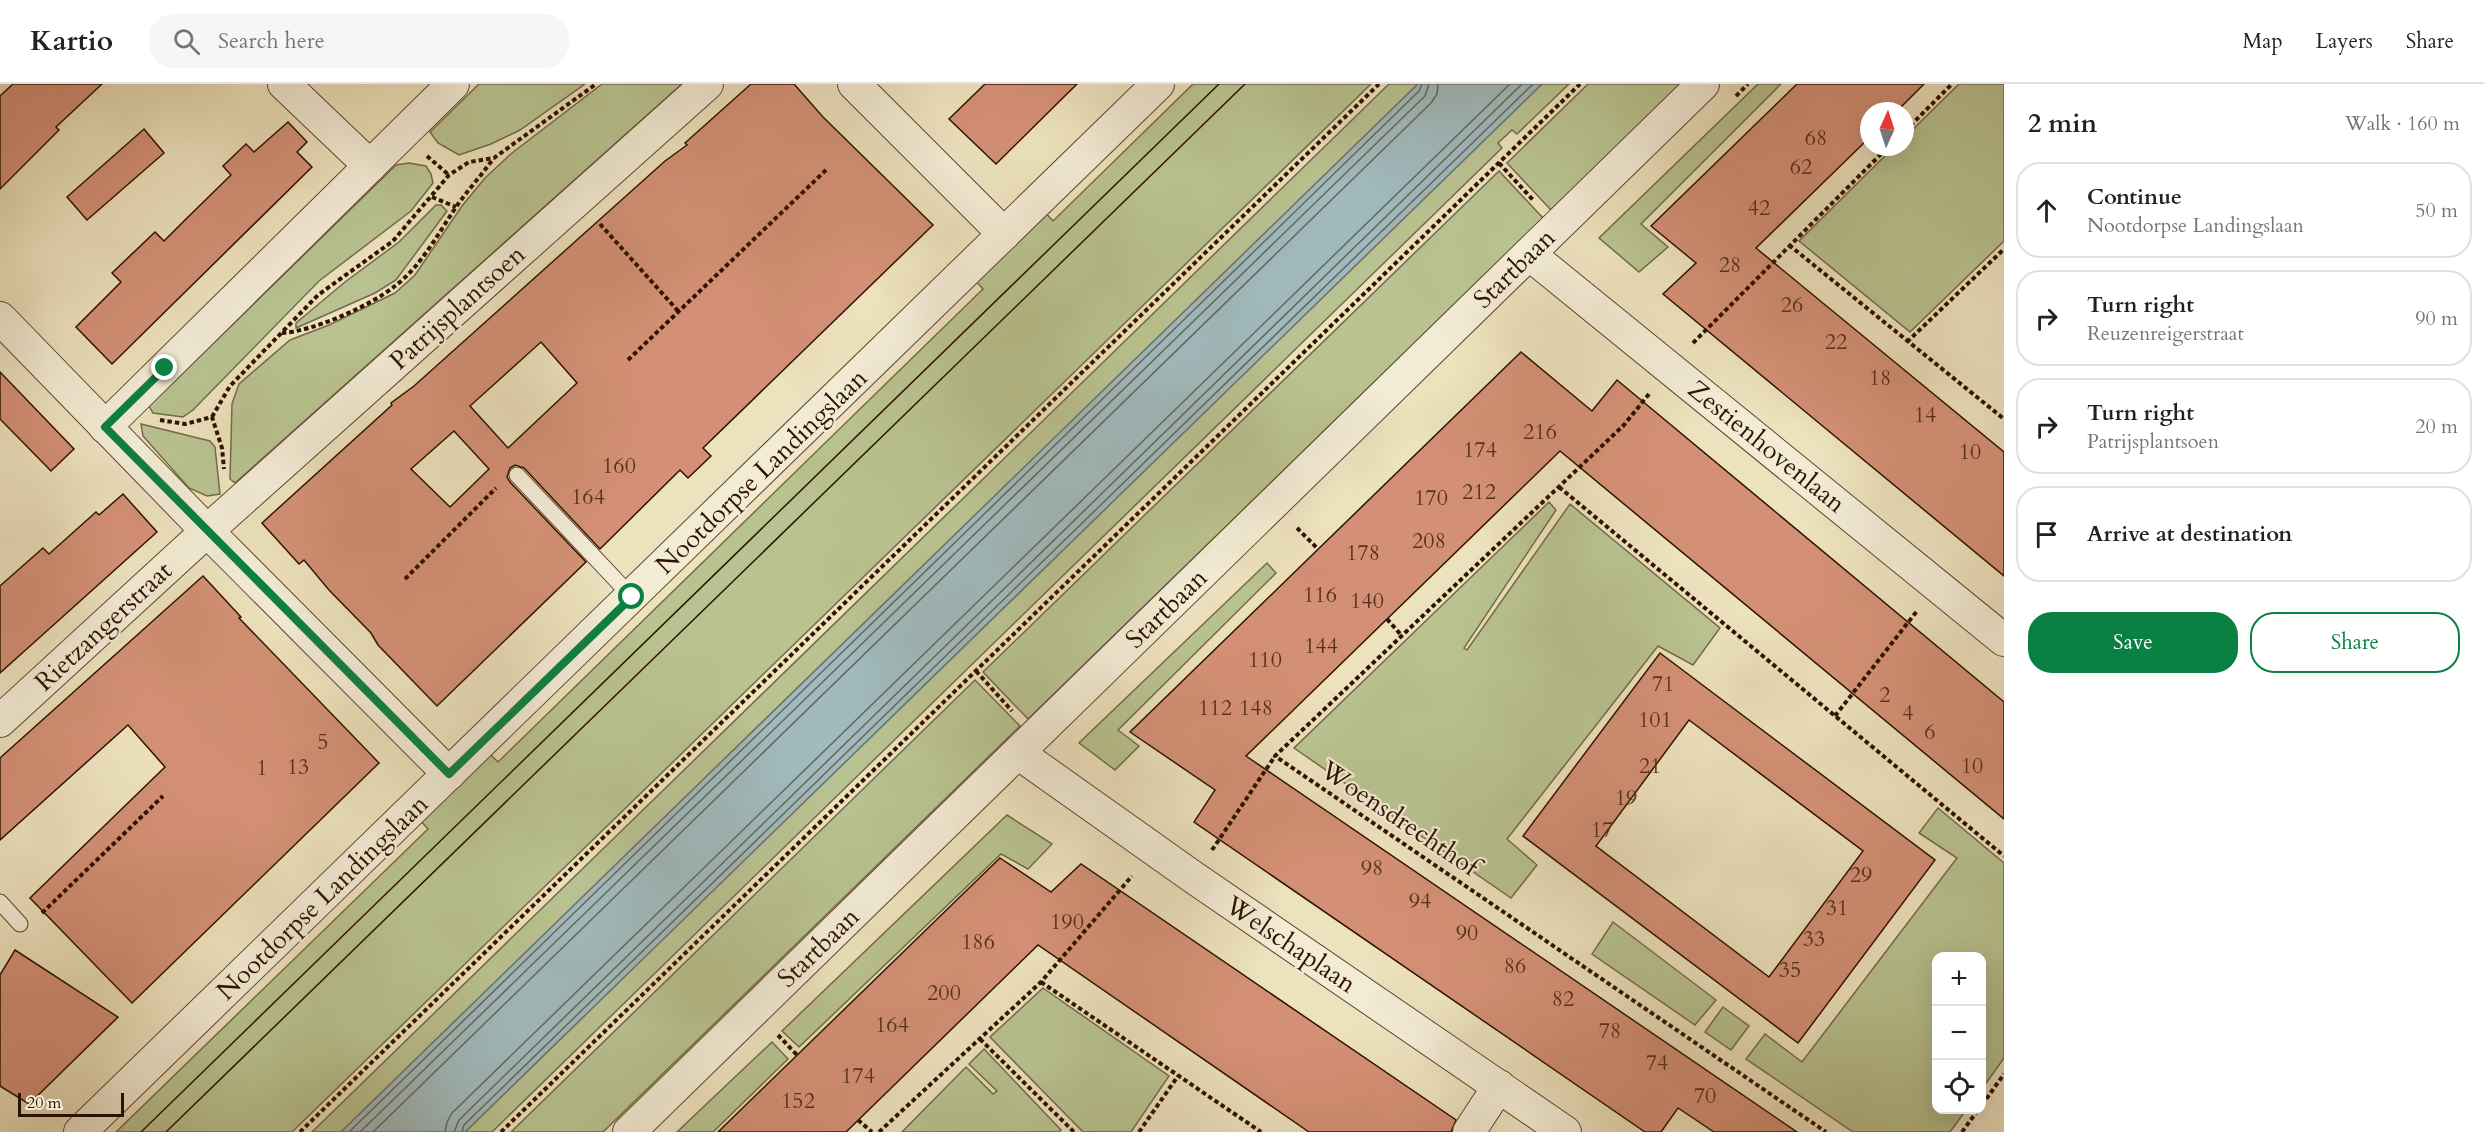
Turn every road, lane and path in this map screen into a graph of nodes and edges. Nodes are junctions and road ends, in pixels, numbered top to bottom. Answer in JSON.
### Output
{"nodes":[{"id":1,"x":284,"y":84,"type":"edge"},
{"id":2,"x":453,"y":84,"type":"edge"},
{"id":3,"x":596,"y":84,"type":"edge"},
{"id":4,"x":706,"y":84,"type":"edge"},
{"id":5,"x":854,"y":84,"type":"edge"},
{"id":6,"x":1158,"y":84,"type":"edge"},
{"id":7,"x":1379,"y":84,"type":"edge"},
{"id":8,"x":1580,"y":84,"type":"edge"},
{"id":9,"x":1703,"y":84,"type":"edge"},
{"id":10,"x":1952,"y":84,"type":"edge"},
{"id":11,"x":1914,"y":122,"type":"edge"},
{"id":12,"x":1879,"y":156,"type":"edge"},
{"id":13,"x":494,"y":158,"type":"junction"},
{"id":14,"x":1499,"y":163,"type":"junction"},
{"id":15,"x":370,"y":166,"type":"junction"},
{"id":16,"x":826,"y":170,"type":"dead end"},
{"id":17,"x":432,"y":197,"type":"junction"},
{"id":18,"x":578,"y":199,"type":"junction"},
{"id":19,"x":456,"y":207,"type":"junction"},
{"id":20,"x":1557,"y":226,"type":"junction"},
{"id":21,"x":1004,"y":234,"type":"junction"},
{"id":22,"x":1789,"y":245,"type":"junction"},
{"id":23,"x":2004,"y":249,"type":"edge"},
{"id":24,"x":1529,"y":254,"type":"junction"},
{"id":25,"x":679,"y":312,"type":"junction"},
{"id":26,"x":0,"y":318,"type":"edge"},
{"id":27,"x":282,"y":333,"type":"junction"},
{"id":28,"x":1907,"y":342,"type":"junction"},
{"id":29,"x":628,"y":360,"type":"dead end"},
{"id":30,"x":1670,"y":368,"type":"junction"},
{"id":31,"x":134,"y":398,"type":"junction"},
{"id":32,"x":212,"y":417,"type":"junction"},
{"id":33,"x":2004,"y":419,"type":"edge"},
{"id":34,"x":105,"y":427,"type":"junction"},
{"id":35,"x":517,"y":476,"type":"joint"},
{"id":36,"x":1559,"y":486,"type":"junction"},
{"id":37,"x":218,"y":521,"type":"junction"},
{"id":38,"x":405,"y":579,"type":"dead end"},
{"id":39,"x":1937,"y":585,"type":"junction"},
{"id":40,"x":632,"y":597,"type":"junction"},
{"id":41,"x":1387,"y":619,"type":"dead end"},
{"id":42,"x":1402,"y":636,"type":"junction"},
{"id":43,"x":2002,"y":636,"type":"edge"},
{"id":44,"x":976,"y":671,"type":"junction"},
{"id":45,"x":1835,"y":716,"type":"junction"},
{"id":46,"x":0,"y":721,"type":"edge"},
{"id":47,"x":1026,"y":744,"type":"junction"},
{"id":48,"x":1275,"y":756,"type":"junction"},
{"id":49,"x":449,"y":774,"type":"junction"},
{"id":50,"x":163,"y":796,"type":"dead end"},
{"id":51,"x":1154,"y":850,"type":"junction"},
{"id":52,"x":2004,"y":856,"type":"edge"},
{"id":53,"x":1193,"y":877,"type":"junction"},
{"id":54,"x":0,"y":903,"type":"edge"},
{"id":55,"x":20,"y":924,"type":"joint"},
{"id":56,"x":1041,"y":982,"type":"junction"},
{"id":57,"x":775,"y":1032,"type":"dead end"},
{"id":58,"x":980,"y":1039,"type":"junction"},
{"id":59,"x":797,"y":1056,"type":"dead end"},
{"id":60,"x":2004,"y":1074,"type":"edge"},
{"id":61,"x":1178,"y":1076,"type":"junction"},
{"id":62,"x":1499,"y":1086,"type":"junction"},
{"id":63,"x":1986,"y":1099,"type":"edge"},
{"id":64,"x":1975,"y":1114,"type":"edge"},
{"id":65,"x":858,"y":1120,"type":"dead end"},
{"id":66,"x":80,"y":1132,"type":"edge"},
{"id":67,"x":300,"y":1132,"type":"edge"},
{"id":68,"x":501,"y":1132,"type":"edge"},
{"id":69,"x":629,"y":1132,"type":"edge"},
{"id":70,"x":872,"y":1132,"type":"edge"},
{"id":71,"x":879,"y":1132,"type":"edge"},
{"id":72,"x":1074,"y":1132,"type":"edge"},
{"id":73,"x":1139,"y":1132,"type":"edge"},
{"id":74,"x":1261,"y":1132,"type":"edge"},
{"id":75,"x":1469,"y":1132,"type":"edge"},
{"id":76,"x":1565,"y":1132,"type":"edge"},
{"id":77,"x":1826,"y":1132,"type":"edge"},
{"id":78,"x":1962,"y":1132,"type":"edge"}],
"edges":[{"from":1,"to":15,"type":"street"},
{"from":2,"to":15,"type":"street"},
{"from":3,"to":13,"type":"path"},
{"from":4,"to":18,"type":"street","name":"Patrijsplantsoen"},
{"from":5,"to":21,"type":"street"},
{"from":6,"to":21,"type":"street","name":"Nootdorpse Landingslaan"},
{"from":7,"to":67,"type":"path"},
{"from":8,"to":14,"type":"path"},
{"from":9,"to":20,"type":"street","name":"Startbaan"},
{"from":10,"to":11,"type":"path"},
{"from":12,"to":22,"type":"path","name":"Woensdrechthof"},
{"from":13,"to":17,"type":"path"},
{"from":13,"to":19,"type":"path"},
{"from":14,"to":20,"type":"path"},
{"from":14,"to":44,"type":"path"},
{"from":15,"to":31,"type":"street"},
{"from":16,"to":25,"type":"path"},
{"from":17,"to":19,"type":"path"},
{"from":17,"to":27,"type":"path"},
{"from":18,"to":25,"type":"path"},
{"from":18,"to":37,"type":"street","name":"Patrijsplantsoen"},
{"from":19,"to":27,"type":"path"},
{"from":20,"to":24,"type":"street","name":"Startbaan"},
{"from":21,"to":40,"type":"street","name":"Nootdorpse Landingslaan"},
{"from":22,"to":28,"type":"path"},
{"from":22,"to":30,"type":"path","name":"Woensdrechthof"},
{"from":23,"to":28,"type":"path"},
{"from":24,"to":30,"type":"street","name":"Zestienhovenlaan"},
{"from":24,"to":47,"type":"street","name":"Startbaan"},
{"from":25,"to":29,"type":"path"},
{"from":26,"to":34,"type":"street"},
{"from":27,"to":32,"type":"path"},
{"from":28,"to":33,"type":"path"},
{"from":30,"to":36,"type":"path","name":"Woensdrechthof"},
{"from":30,"to":39,"type":"street","name":"Zestienhovenlaan"},
{"from":31,"to":32,"type":"path"},
{"from":31,"to":34,"type":"street"},
{"from":32,"to":37,"type":"path"},
{"from":34,"to":37,"type":"street"},
{"from":35,"to":38,"type":"path"},
{"from":35,"to":40,"type":"lane"},
{"from":36,"to":42,"type":"path","name":"Woensdrechthof"},
{"from":36,"to":45,"type":"path"},
{"from":37,"to":46,"type":"street","name":"Rietzangerstraat"},
{"from":37,"to":49,"type":"street"},
{"from":39,"to":43,"type":"street","name":"Zestienhovenlaan"},
{"from":39,"to":45,"type":"path"},
{"from":40,"to":49,"type":"street","name":"Nootdorpse Landingslaan"},
{"from":41,"to":42,"type":"path"},
{"from":42,"to":48,"type":"path","name":"Woensdrechthof"},
{"from":44,"to":47,"type":"path"},
{"from":44,"to":68,"type":"path"},
{"from":45,"to":52,"type":"path"},
{"from":47,"to":51,"type":"street","name":"Welschaplaan"},
{"from":47,"to":69,"type":"street","name":"Startbaan"},
{"from":48,"to":53,"type":"path"},
{"from":48,"to":77,"type":"path","name":"Woensdrechthof"},
{"from":49,"to":66,"type":"street","name":"Nootdorpse Landingslaan"},
{"from":50,"to":55,"type":"path"},
{"from":51,"to":53,"type":"street","name":"Welschaplaan"},
{"from":51,"to":56,"type":"path"},
{"from":53,"to":62,"type":"street","name":"Welschaplaan"},
{"from":54,"to":55,"type":"lane"},
{"from":56,"to":58,"type":"path"},
{"from":56,"to":61,"type":"path"},
{"from":57,"to":59,"type":"path"},
{"from":58,"to":71,"type":"path"},
{"from":58,"to":72,"type":"path"},
{"from":60,"to":63,"type":"path"},
{"from":61,"to":73,"type":"path"},
{"from":61,"to":74,"type":"path"},
{"from":62,"to":75,"type":"street"},
{"from":62,"to":76,"type":"street","name":"Welschaplaan"},
{"from":64,"to":78,"type":"path"},
{"from":65,"to":70,"type":"path"}]}
